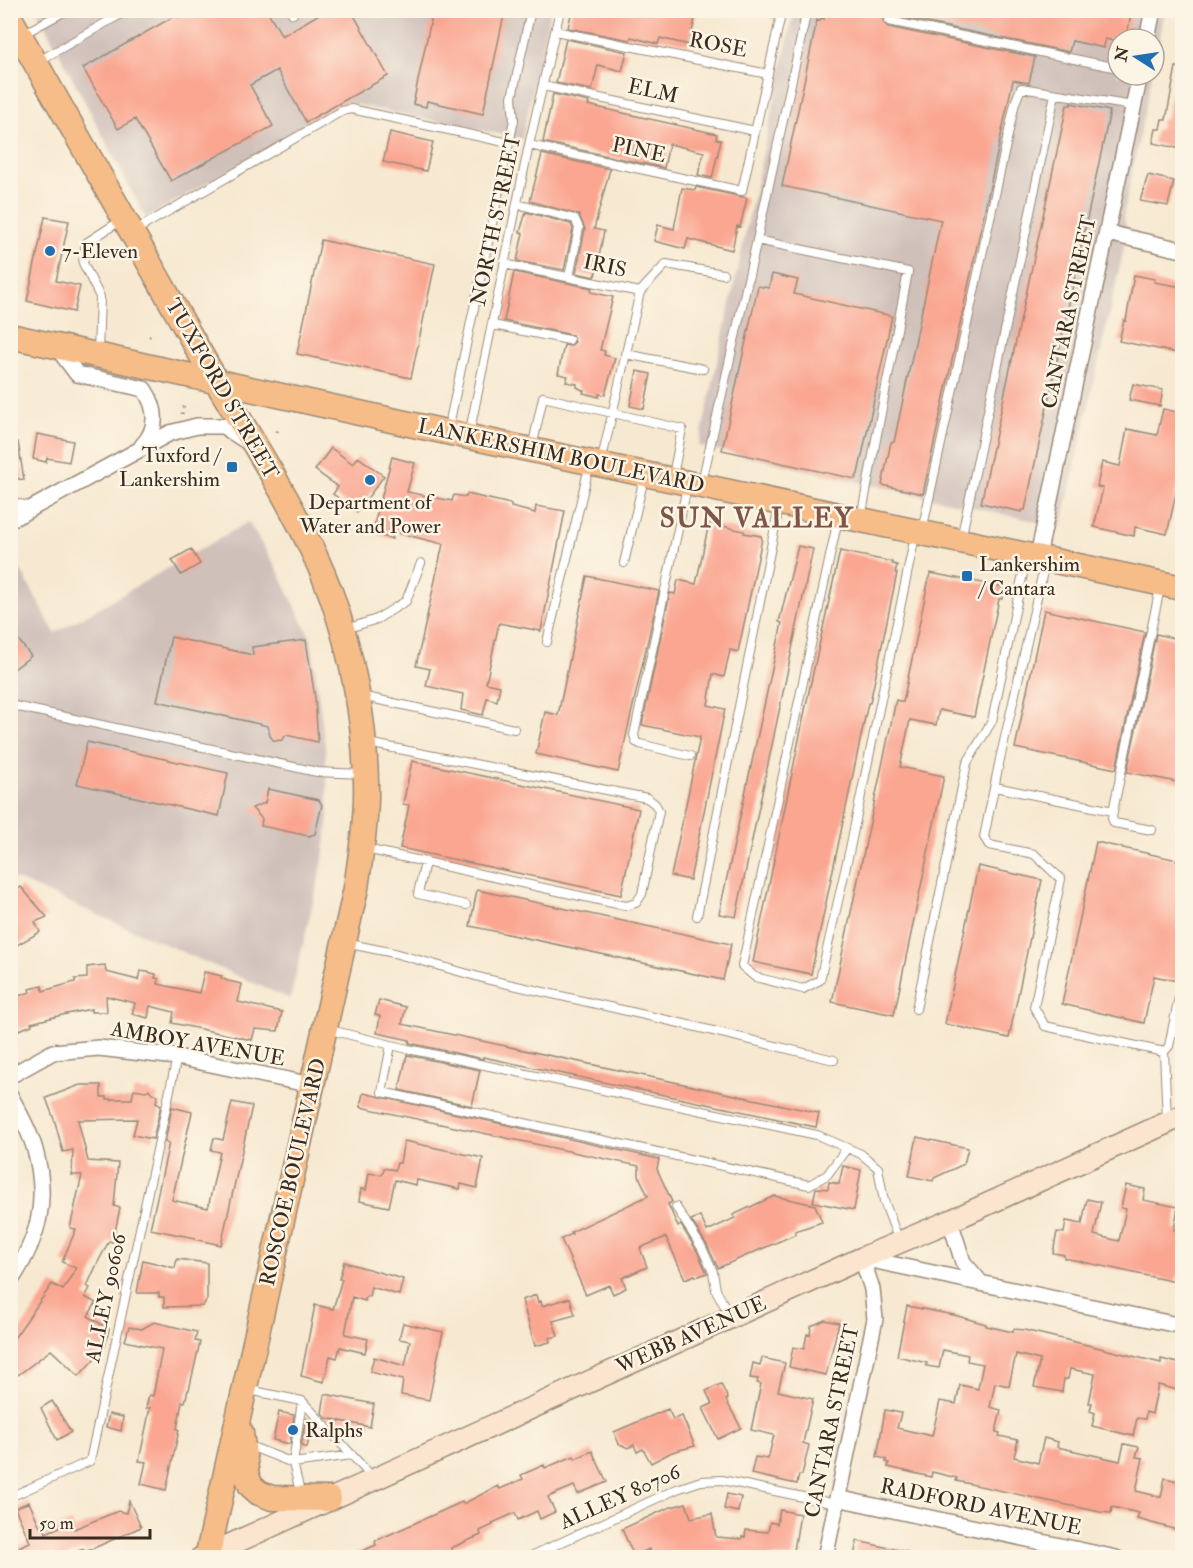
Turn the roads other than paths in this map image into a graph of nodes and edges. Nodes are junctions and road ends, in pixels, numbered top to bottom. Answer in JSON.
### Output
{"nodes":[{"id":1,"x":67,"y":10,"type":"edge"},
{"id":2,"x":128,"y":10,"type":"edge"},
{"id":3,"x":531,"y":10,"type":"edge"},
{"id":4,"x":560,"y":10,"type":"edge"},
{"id":5,"x":757,"y":10,"type":"edge"},
{"id":6,"x":807,"y":10,"type":"edge"},
{"id":7,"x":1153,"y":10,"type":"edge"},
{"id":8,"x":782,"y":13,"type":"edge"},
{"id":9,"x":889,"y":21,"type":"dead end"},
{"id":10,"x":16,"y":27,"type":"edge"},
{"id":11,"x":1149,"y":27,"type":"edge"},
{"id":12,"x":555,"y":31,"type":"junction"},
{"id":13,"x":36,"y":63,"type":"junction"},
{"id":14,"x":1106,"y":66,"type":"edge"},
{"id":15,"x":768,"y":74,"type":"junction"},
{"id":16,"x":543,"y":86,"type":"junction"},
{"id":17,"x":1137,"y":87,"type":"edge"},
{"id":18,"x":1055,"y":94,"type":"junction"},
{"id":19,"x":1133,"y":106,"type":"junction"},
{"id":20,"x":756,"y":131,"type":"junction"},
{"id":21,"x":509,"y":142,"type":"junction"},
{"id":22,"x":529,"y":145,"type":"junction"},
{"id":23,"x":517,"y":204,"type":"junction"},
{"id":24,"x":128,"y":225,"type":"junction"},
{"id":25,"x":1107,"y":233,"type":"junction"},
{"id":26,"x":757,"y":240,"type":"junction"},
{"id":27,"x":1182,"y":250,"type":"edge"},
{"id":28,"x":504,"y":264,"type":"junction"},
{"id":29,"x":723,"y":274,"type":"dead end"},
{"id":30,"x":569,"y":277,"type":"junction"},
{"id":31,"x":640,"y":292,"type":"junction"},
{"id":32,"x":493,"y":325,"type":"junction"},
{"id":33,"x":10,"y":336,"type":"edge"},
{"id":34,"x":569,"y":340,"type":"dead end"},
{"id":35,"x":56,"y":346,"type":"junction"},
{"id":36,"x":625,"y":354,"type":"junction"},
{"id":37,"x":98,"y":355,"type":"junction"},
{"id":38,"x":704,"y":369,"type":"dead end"},
{"id":39,"x":215,"y":380,"type":"junction"},
{"id":40,"x":612,"y":411,"type":"junction"},
{"id":41,"x":458,"y":434,"type":"junction"},
{"id":42,"x":255,"y":447,"type":"junction"},
{"id":43,"x":140,"y":448,"type":"junction"},
{"id":44,"x":532,"y":450,"type":"junction"},
{"id":45,"x":596,"y":464,"type":"junction"},
{"id":46,"x":645,"y":474,"type":"junction"},
{"id":47,"x":687,"y":483,"type":"junction"},
{"id":48,"x":10,"y":502,"type":"edge"},
{"id":49,"x":779,"y":502,"type":"junction"},
{"id":50,"x":34,"y":507,"type":"junction"},
{"id":51,"x":850,"y":517,"type":"junction"},
{"id":52,"x":10,"y":520,"type":"edge"},
{"id":53,"x":919,"y":532,"type":"junction"},
{"id":54,"x":960,"y":540,"type":"junction"},
{"id":55,"x":1037,"y":556,"type":"junction"},
{"id":56,"x":421,"y":563,"type":"dead end"},
{"id":57,"x":624,"y":563,"type":"dead end"},
{"id":58,"x":1172,"y":586,"type":"edge"},
{"id":59,"x":341,"y":631,"type":"junction"},
{"id":60,"x":547,"y":642,"type":"dead end"},
{"id":61,"x":357,"y":695,"type":"junction"},
{"id":62,"x":10,"y":705,"type":"edge"},
{"id":63,"x":514,"y":729,"type":"dead end"},
{"id":64,"x":364,"y":742,"type":"junction"},
{"id":65,"x":690,"y":756,"type":"dead end"},
{"id":66,"x":366,"y":779,"type":"junction"},
{"id":67,"x":994,"y":787,"type":"junction"},
{"id":68,"x":1113,"y":811,"type":"junction"},
{"id":69,"x":1152,"y":830,"type":"dead end"},
{"id":70,"x":361,"y":848,"type":"junction"},
{"id":71,"x":424,"y":862,"type":"junction"},
{"id":72,"x":466,"y":905,"type":"dead end"},
{"id":73,"x":697,"y":916,"type":"dead end"},
{"id":74,"x":344,"y":943,"type":"junction"},
{"id":75,"x":1182,"y":993,"type":"edge"},
{"id":76,"x":916,"y":1009,"type":"dead end"},
{"id":77,"x":325,"y":1029,"type":"junction"},
{"id":78,"x":391,"y":1046,"type":"junction"},
{"id":79,"x":1164,"y":1052,"type":"junction"},
{"id":80,"x":177,"y":1057,"type":"junction"},
{"id":81,"x":834,"y":1060,"type":"dead end"},
{"id":82,"x":10,"y":1076,"type":"edge"},
{"id":83,"x":312,"y":1085,"type":"junction"},
{"id":84,"x":10,"y":1095,"type":"edge"},
{"id":85,"x":1175,"y":1119,"type":"edge"},
{"id":86,"x":847,"y":1148,"type":"junction"},
{"id":87,"x":676,"y":1207,"type":"dead end"},
{"id":88,"x":950,"y":1221,"type":"junction"},
{"id":89,"x":899,"y":1242,"type":"junction"},
{"id":90,"x":862,"y":1258,"type":"junction"},
{"id":91,"x":10,"y":1282,"type":"edge"},
{"id":92,"x":981,"y":1283,"type":"junction"},
{"id":93,"x":730,"y":1317,"type":"junction"},
{"id":94,"x":1182,"y":1326,"type":"edge"},
{"id":95,"x":244,"y":1389,"type":"junction"},
{"id":96,"x":302,"y":1401,"type":"junction"},
{"id":97,"x":239,"y":1415,"type":"junction"},
{"id":98,"x":242,"y":1443,"type":"junction"},
{"id":99,"x":352,"y":1455,"type":"junction"},
{"id":100,"x":293,"y":1463,"type":"junction"},
{"id":101,"x":374,"y":1479,"type":"junction"},
{"id":102,"x":10,"y":1497,"type":"edge"},
{"id":103,"x":301,"y":1497,"type":"junction"},
{"id":104,"x":329,"y":1499,"type":"junction"},
{"id":105,"x":837,"y":1501,"type":"junction"},
{"id":106,"x":205,"y":1556,"type":"edge"},
{"id":107,"x":527,"y":1557,"type":"edge"},
{"id":108,"x":825,"y":1557,"type":"edge"},
{"id":109,"x":1116,"y":1557,"type":"edge"}],
"edges":[{"from":1,"to":10,"type":"lane"},
{"from":2,"to":13,"type":"lane"},
{"from":3,"to":21,"type":"lane"},
{"from":4,"to":12,"type":"lane","name":"NORTH STREET"},
{"from":5,"to":8,"type":"lane"},
{"from":6,"to":26,"type":"lane"},
{"from":7,"to":11,"type":"street"},
{"from":8,"to":15,"type":"lane"},
{"from":9,"to":14,"type":"lane"},
{"from":10,"to":13,"type":"main road","name":"TUXFORD STREET"},
{"from":12,"to":15,"type":"lane","name":"ROSE"},
{"from":12,"to":16,"type":"lane","name":"NORTH STREET"},
{"from":13,"to":24,"type":"main road","name":"TUXFORD STREET"},
{"from":15,"to":20,"type":"lane"},
{"from":16,"to":20,"type":"lane","name":"ELM"},
{"from":16,"to":22,"type":"lane","name":"NORTH STREET"},
{"from":17,"to":19,"type":"street","name":"CANTARA STREET"},
{"from":18,"to":19,"type":"lane"},
{"from":18,"to":53,"type":"lane"},
{"from":18,"to":54,"type":"lane"},
{"from":19,"to":25,"type":"street","name":"CANTARA STREET"},
{"from":20,"to":22,"type":"lane","name":"PINE"},
{"from":21,"to":24,"type":"lane"},
{"from":21,"to":41,"type":"lane"},
{"from":22,"to":23,"type":"lane","name":"NORTH STREET"},
{"from":23,"to":28,"type":"lane","name":"NORTH STREET"},
{"from":23,"to":30,"type":"lane"},
{"from":24,"to":37,"type":"lane"},
{"from":24,"to":39,"type":"main road","name":"TUXFORD STREET"},
{"from":25,"to":27,"type":"street"},
{"from":25,"to":55,"type":"street","name":"CANTARA STREET"},
{"from":26,"to":47,"type":"lane"},
{"from":26,"to":51,"type":"lane"},
{"from":28,"to":30,"type":"lane","name":"IRIS"},
{"from":28,"to":32,"type":"lane","name":"NORTH STREET"},
{"from":29,"to":31,"type":"lane","name":"IRIS"},
{"from":30,"to":31,"type":"lane","name":"IRIS"},
{"from":31,"to":36,"type":"lane"},
{"from":32,"to":34,"type":"lane"},
{"from":32,"to":41,"type":"lane","name":"NORTH STREET"},
{"from":33,"to":35,"type":"main road","name":"LANKERSHIM BOULEVARD"},
{"from":35,"to":37,"type":"main road","name":"LANKERSHIM BOULEVARD"},
{"from":35,"to":43,"type":"street"},
{"from":36,"to":38,"type":"lane"},
{"from":36,"to":40,"type":"lane"},
{"from":37,"to":39,"type":"main road","name":"LANKERSHIM BOULEVARD"},
{"from":39,"to":41,"type":"main road","name":"LANKERSHIM BOULEVARD"},
{"from":39,"to":42,"type":"main road","name":"TUXFORD STREET"},
{"from":40,"to":44,"type":"lane"},
{"from":40,"to":45,"type":"lane"},
{"from":40,"to":47,"type":"lane"},
{"from":41,"to":44,"type":"main road","name":"LANKERSHIM BOULEVARD"},
{"from":42,"to":43,"type":"street"},
{"from":42,"to":59,"type":"main road","name":"TUXFORD STREET"},
{"from":43,"to":50,"type":"street"},
{"from":44,"to":45,"type":"main road","name":"LANKERSHIM BOULEVARD"},
{"from":45,"to":46,"type":"main road","name":"LANKERSHIM BOULEVARD"},
{"from":45,"to":60,"type":"lane"},
{"from":46,"to":47,"type":"main road","name":"LANKERSHIM BOULEVARD"},
{"from":46,"to":57,"type":"lane"},
{"from":47,"to":49,"type":"main road","name":"LANKERSHIM BOULEVARD"},
{"from":47,"to":65,"type":"lane"},
{"from":48,"to":50,"type":"lane"},
{"from":49,"to":51,"type":"main road","name":"LANKERSHIM BOULEVARD"},
{"from":49,"to":73,"type":"lane"},
{"from":50,"to":52,"type":"street"},
{"from":51,"to":53,"type":"main road","name":"LANKERSHIM BOULEVARD"},
{"from":51,"to":53,"type":"lane"},
{"from":53,"to":54,"type":"main road","name":"LANKERSHIM BOULEVARD"},
{"from":54,"to":55,"type":"main road","name":"LANKERSHIM BOULEVARD"},
{"from":55,"to":58,"type":"main road","name":"LANKERSHIM BOULEVARD"},
{"from":55,"to":67,"type":"lane"},
{"from":55,"to":76,"type":"lane"},
{"from":56,"to":59,"type":"lane"},
{"from":58,"to":68,"type":"lane"},
{"from":59,"to":61,"type":"main road","name":"TUXFORD STREET"},
{"from":61,"to":63,"type":"lane"},
{"from":61,"to":64,"type":"main road","name":"TUXFORD STREET"},
{"from":62,"to":66,"type":"lane"},
{"from":64,"to":66,"type":"main road","name":"TUXFORD STREET"},
{"from":64,"to":71,"type":"lane"},
{"from":66,"to":70,"type":"main road","name":"ROSCOE BOULEVARD"},
{"from":67,"to":68,"type":"lane"},
{"from":67,"to":79,"type":"lane"},
{"from":68,"to":69,"type":"lane"},
{"from":70,"to":71,"type":"lane"},
{"from":70,"to":74,"type":"main road","name":"ROSCOE BOULEVARD"},
{"from":71,"to":72,"type":"lane"},
{"from":74,"to":77,"type":"main road","name":"ROSCOE BOULEVARD"},
{"from":74,"to":81,"type":"lane"},
{"from":75,"to":79,"type":"lane"},
{"from":77,"to":78,"type":"lane"},
{"from":77,"to":83,"type":"main road","name":"ROSCOE BOULEVARD"},
{"from":78,"to":86,"type":"lane"},
{"from":78,"to":86,"type":"lane"},
{"from":79,"to":85,"type":"lane"},
{"from":80,"to":82,"type":"street","name":"AMBOY AVENUE"},
{"from":80,"to":83,"type":"street","name":"AMBOY AVENUE"},
{"from":80,"to":102,"type":"lane","name":"ALLEY 90606"},
{"from":83,"to":95,"type":"main road","name":"ROSCOE BOULEVARD"},
{"from":84,"to":91,"type":"street"},
{"from":85,"to":88,"type":"street","name":"WEBB AVENUE"},
{"from":86,"to":89,"type":"lane"},
{"from":87,"to":93,"type":"lane"},
{"from":88,"to":89,"type":"street","name":"WEBB AVENUE"},
{"from":88,"to":92,"type":"street"},
{"from":89,"to":90,"type":"street","name":"WEBB AVENUE"},
{"from":90,"to":92,"type":"street"},
{"from":90,"to":93,"type":"street","name":"WEBB AVENUE"},
{"from":90,"to":105,"type":"street","name":"CANTARA STREET"},
{"from":92,"to":94,"type":"street"},
{"from":93,"to":101,"type":"street","name":"WEBB AVENUE"},
{"from":95,"to":96,"type":"lane"},
{"from":95,"to":97,"type":"main road","name":"ROSCOE BOULEVARD"},
{"from":96,"to":99,"type":"lane"},
{"from":96,"to":100,"type":"lane"},
{"from":97,"to":98,"type":"main road"},
{"from":97,"to":106,"type":"main road","name":"ROSCOE BOULEVARD"},
{"from":98,"to":100,"type":"lane"},
{"from":98,"to":103,"type":"main road"},
{"from":99,"to":100,"type":"lane"},
{"from":99,"to":101,"type":"lane"},
{"from":100,"to":103,"type":"lane"},
{"from":101,"to":104,"type":"street","name":"WEBB AVENUE"},
{"from":103,"to":104,"type":"main road"},
{"from":104,"to":106,"type":"street","name":"WEBB AVENUE"},
{"from":105,"to":107,"type":"lane","name":"ALLEY 80706"},
{"from":105,"to":108,"type":"street","name":"CANTARA STREET"},
{"from":105,"to":109,"type":"street","name":"RADFORD AVENUE"}]}
